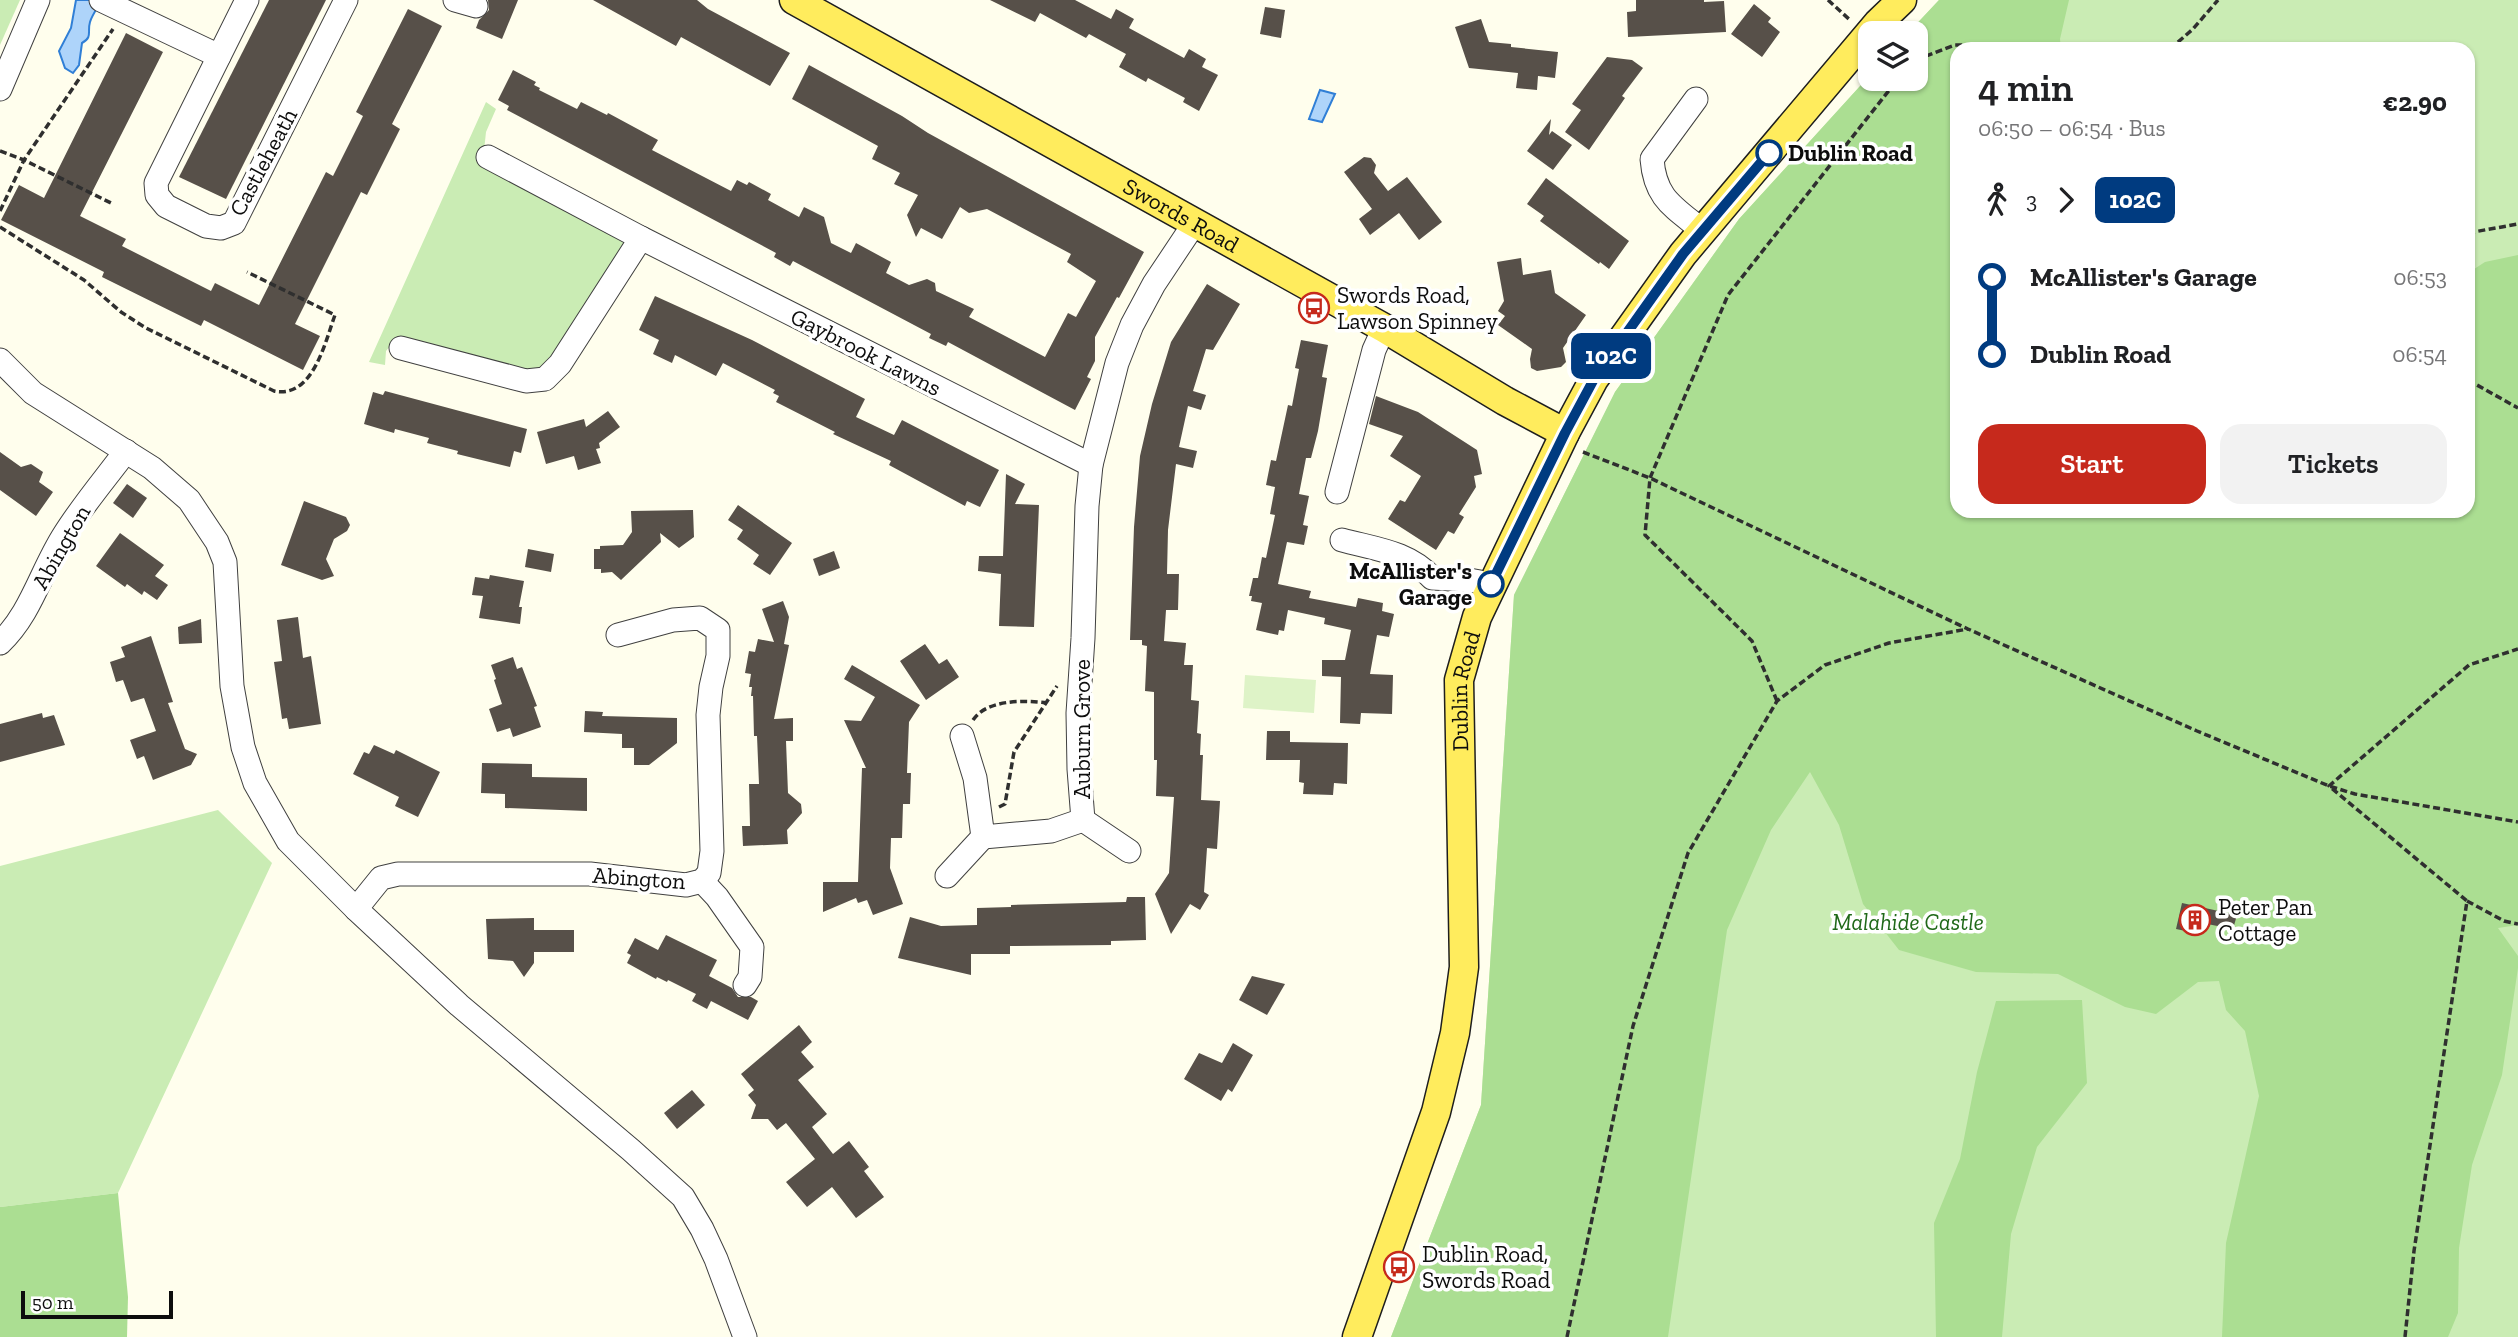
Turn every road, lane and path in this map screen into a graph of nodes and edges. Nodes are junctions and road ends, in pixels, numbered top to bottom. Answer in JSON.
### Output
{"nodes":[{"id":1,"x":38,"y":0,"type":"edge"},
{"id":2,"x":247,"y":0,"type":"edge"},
{"id":3,"x":346,"y":0,"type":"edge"},
{"id":4,"x":794,"y":0,"type":"edge"},
{"id":5,"x":1828,"y":0,"type":"edge"},
{"id":6,"x":1902,"y":0,"type":"edge"},
{"id":7,"x":2218,"y":0,"type":"edge"},
{"id":8,"x":111,"y":5,"type":"edge"},
{"id":9,"x":1882,"y":21,"type":"edge"},
{"id":10,"x":1858,"y":27,"type":"edge"},
{"id":11,"x":2178,"y":42,"type":"edge"},
{"id":12,"x":1950,"y":47,"type":"edge"},
{"id":13,"x":1858,"y":48,"type":"edge"},
{"id":14,"x":1928,"y":55,"type":"edge"},
{"id":15,"x":219,"y":56,"type":"junction"},
{"id":16,"x":0,"y":89,"type":"edge"},
{"id":17,"x":1889,"y":91,"type":"edge"},
{"id":18,"x":1696,"y":99,"type":"dead end"},
{"id":19,"x":0,"y":151,"type":"edge"},
{"id":20,"x":488,"y":157,"type":"dead end"},
{"id":21,"x":24,"y":160,"type":"junction"},
{"id":22,"x":111,"y":203,"type":"dead end"},
{"id":23,"x":0,"y":211,"type":"edge"},
{"id":24,"x":1194,"y":224,"type":"junction"},
{"id":25,"x":2518,"y":224,"type":"edge"},
{"id":26,"x":0,"y":227,"type":"edge"},
{"id":27,"x":1703,"y":230,"type":"junction"},
{"id":28,"x":2475,"y":232,"type":"edge"},
{"id":29,"x":641,"y":238,"type":"junction"},
{"id":30,"x":247,"y":272,"type":"dead end"},
{"id":31,"x":1384,"y":328,"type":"junction"},
{"id":32,"x":401,"y":348,"type":"dead end"},
{"id":33,"x":0,"y":360,"type":"edge"},
{"id":34,"x":2475,"y":384,"type":"edge"},
{"id":35,"x":2518,"y":408,"type":"edge"},
{"id":36,"x":1565,"y":433,"type":"junction"},
{"id":37,"x":126,"y":451,"type":"junction"},
{"id":38,"x":1091,"y":465,"type":"junction"},
{"id":39,"x":1650,"y":478,"type":"junction"},
{"id":40,"x":1337,"y":492,"type":"dead end"},
{"id":41,"x":1342,"y":540,"type":"dead end"},
{"id":42,"x":1491,"y":584,"type":"junction"},
{"id":43,"x":1968,"y":629,"type":"junction"},
{"id":44,"x":618,"y":635,"type":"dead end"},
{"id":45,"x":0,"y":643,"type":"edge"},
{"id":46,"x":2518,"y":649,"type":"edge"},
{"id":47,"x":1060,"y":681,"type":"dead end"},
{"id":48,"x":1777,"y":701,"type":"junction"},
{"id":49,"x":1047,"y":703,"type":"junction"},
{"id":50,"x":962,"y":736,"type":"joint"},
{"id":51,"x":2329,"y":786,"type":"junction"},
{"id":52,"x":1083,"y":820,"type":"junction"},
{"id":53,"x":2518,"y":822,"type":"edge"},
{"id":54,"x":982,"y":825,"type":"junction"},
{"id":55,"x":1129,"y":850,"type":"dead end"},
{"id":56,"x":947,"y":876,"type":"dead end"},
{"id":57,"x":702,"y":881,"type":"junction"},
{"id":58,"x":2467,"y":901,"type":"junction"},
{"id":59,"x":356,"y":909,"type":"junction"},
{"id":60,"x":2518,"y":924,"type":"edge"},
{"id":61,"x":745,"y":985,"type":"dead end"},
{"id":62,"x":745,"y":1337,"type":"edge"},
{"id":63,"x":1357,"y":1337,"type":"edge"},
{"id":64,"x":1567,"y":1337,"type":"edge"},
{"id":65,"x":2405,"y":1337,"type":"edge"}],
"edges":[{"from":1,"to":16,"type":"street"},
{"from":2,"to":15,"type":"street","name":"Castleheath"},
{"from":3,"to":15,"type":"street","name":"Castleheath"},
{"from":4,"to":24,"type":"main road","name":"Swords Road"},
{"from":5,"to":10,"type":"path"},
{"from":6,"to":9,"type":"main road","name":"Dublin Road"},
{"from":7,"to":11,"type":"path"},
{"from":8,"to":15,"type":"street"},
{"from":8,"to":21,"type":"path"},
{"from":12,"to":14,"type":"path"},
{"from":13,"to":27,"type":"main road","name":"Dublin Road"},
{"from":17,"to":39,"type":"path"},
{"from":18,"to":27,"type":"street"},
{"from":19,"to":21,"type":"path"},
{"from":20,"to":29,"type":"street","name":"Gaybrook Lawns"},
{"from":21,"to":22,"type":"path"},
{"from":21,"to":23,"type":"path"},
{"from":24,"to":31,"type":"main road","name":"Swords Road"},
{"from":24,"to":38,"type":"street"},
{"from":25,"to":28,"type":"path"},
{"from":26,"to":30,"type":"path"},
{"from":27,"to":36,"type":"main road","name":"Dublin Road"},
{"from":29,"to":32,"type":"street"},
{"from":29,"to":38,"type":"street","name":"Gaybrook Lawns"},
{"from":31,"to":36,"type":"main road","name":"Swords Road"},
{"from":31,"to":40,"type":"street"},
{"from":33,"to":37,"type":"street"},
{"from":34,"to":35,"type":"path"},
{"from":36,"to":39,"type":"path"},
{"from":36,"to":42,"type":"main road","name":"Dublin Road"},
{"from":37,"to":45,"type":"street","name":"Abington"},
{"from":37,"to":59,"type":"street"},
{"from":38,"to":52,"type":"street","name":"Auburn Grove"},
{"from":39,"to":43,"type":"path"},
{"from":39,"to":48,"type":"path"},
{"from":41,"to":42,"type":"street"},
{"from":42,"to":63,"type":"main road","name":"Dublin Road"},
{"from":43,"to":48,"type":"path"},
{"from":43,"to":51,"type":"path"},
{"from":44,"to":57,"type":"street","name":"Abington"},
{"from":46,"to":51,"type":"path"},
{"from":47,"to":49,"type":"path"},
{"from":48,"to":64,"type":"path"},
{"from":49,"to":50,"type":"path"},
{"from":49,"to":54,"type":"path"},
{"from":50,"to":54,"type":"street"},
{"from":51,"to":53,"type":"path"},
{"from":51,"to":58,"type":"path"},
{"from":52,"to":54,"type":"street","name":"Auburn Grove"},
{"from":52,"to":55,"type":"street","name":"Auburn Grove"},
{"from":54,"to":56,"type":"street"},
{"from":57,"to":59,"type":"street","name":"Abington"},
{"from":57,"to":61,"type":"street"},
{"from":58,"to":60,"type":"path"},
{"from":58,"to":65,"type":"path"},
{"from":59,"to":62,"type":"street"}]}
